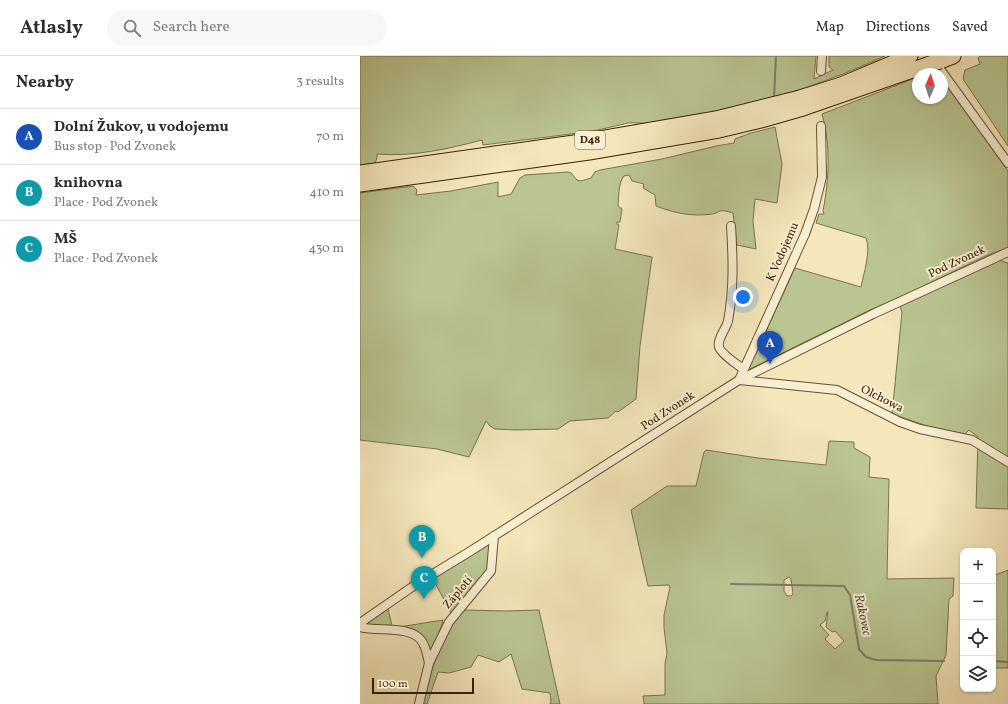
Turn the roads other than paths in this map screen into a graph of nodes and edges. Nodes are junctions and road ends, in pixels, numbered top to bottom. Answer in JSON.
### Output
{"nodes":[{"id":1,"x":822,"y":56,"type":"edge"},
{"id":2,"x":910,"y":56,"type":"edge"},
{"id":3,"x":938,"y":61,"type":"edge"},
{"id":4,"x":821,"y":71,"type":"dead end"},
{"id":5,"x":821,"y":126,"type":"dead end"},
{"id":6,"x":1008,"y":163,"type":"edge"},
{"id":7,"x":360,"y":173,"type":"edge"},
{"id":8,"x":360,"y":184,"type":"edge"},
{"id":9,"x":731,"y":226,"type":"dead end"},
{"id":10,"x":1008,"y":252,"type":"edge"},
{"id":11,"x":743,"y":370,"type":"junction"},
{"id":12,"x":738,"y":380,"type":"junction"},
{"id":13,"x":1008,"y":462,"type":"edge"},
{"id":14,"x":494,"y":536,"type":"junction"},
{"id":15,"x":360,"y":623,"type":"edge"},
{"id":16,"x":360,"y":627,"type":"edge"},
{"id":17,"x":429,"y":663,"type":"junction"},
{"id":18,"x":419,"y":704,"type":"edge"}],
"edges":[{"from":1,"to":4,"type":"street"},
{"from":2,"to":7,"type":"highway","number":"D48"},
{"from":3,"to":6,"type":"street"},
{"from":3,"to":8,"type":"highway","number":"D48"},
{"from":5,"to":11,"type":"street","name":"K Vodojemu"},
{"from":9,"to":11,"type":"street"},
{"from":10,"to":12,"type":"street","name":"Pod Zvonek"},
{"from":11,"to":12,"type":"street","name":"K Vodojemu"},
{"from":12,"to":13,"type":"street","name":"Olchowa"},
{"from":12,"to":14,"type":"street","name":"Pod Zvonek"},
{"from":14,"to":15,"type":"street","name":"Pod Zvonek"},
{"from":14,"to":17,"type":"street","name":"Záplotí"},
{"from":16,"to":17,"type":"street","name":"Záplotí"},
{"from":17,"to":18,"type":"street","name":"Záplotí"}]}
